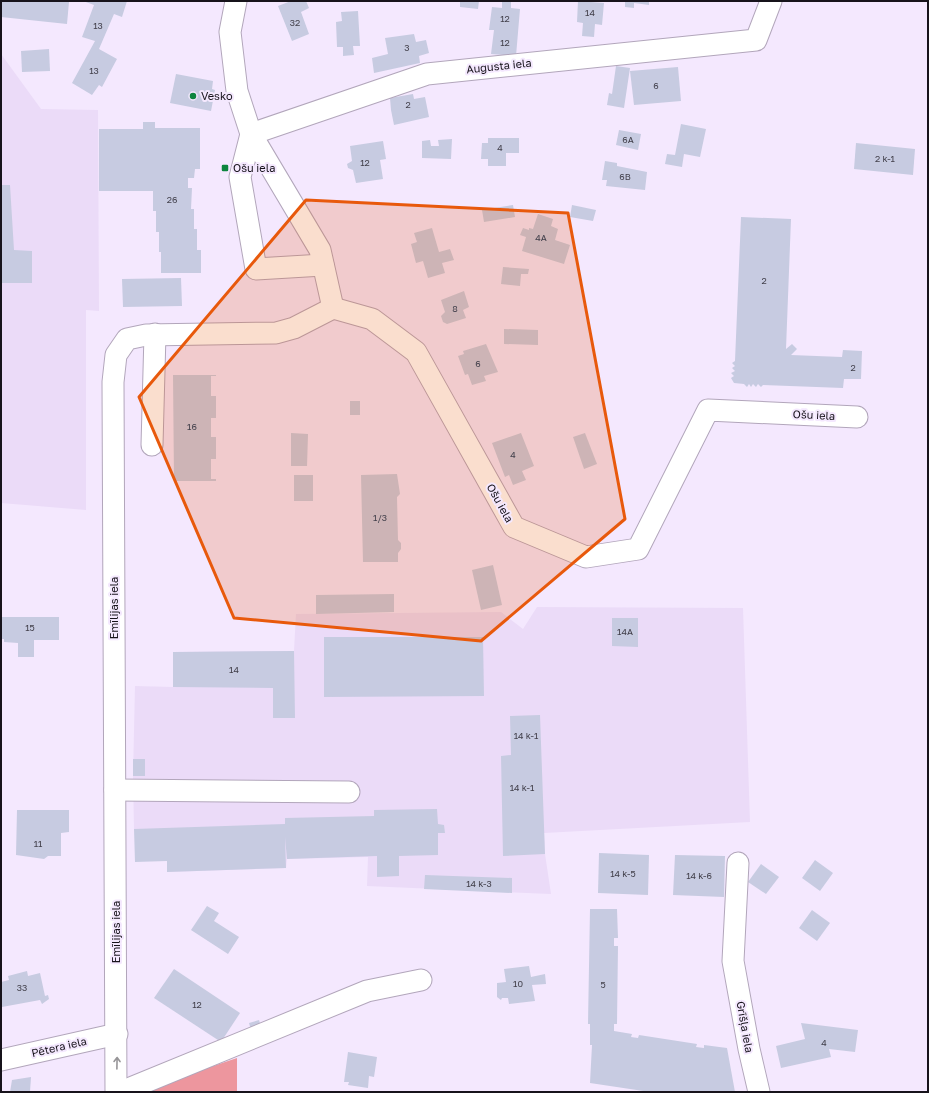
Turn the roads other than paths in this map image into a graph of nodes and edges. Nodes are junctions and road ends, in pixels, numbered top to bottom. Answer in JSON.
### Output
{"nodes":[{"id":1,"x":236,"y":1,"type":"edge"},
{"id":2,"x":771,"y":1,"type":"edge"},
{"id":3,"x":250,"y":134,"type":"junction"},
{"id":4,"x":323,"y":266,"type":"junction"},
{"id":5,"x":333,"y":308,"type":"junction"},
{"id":6,"x":155,"y":334,"type":"junction"},
{"id":7,"x":857,"y":417,"type":"dead end"},
{"id":8,"x":152,"y":445,"type":"dead end"},
{"id":9,"x":116,"y":790,"type":"junction"},
{"id":10,"x":349,"y":792,"type":"dead end"},
{"id":11,"x":738,"y":863,"type":"dead end"},
{"id":12,"x":421,"y":980,"type":"dead end"},
{"id":13,"x":117,"y":1034,"type":"junction"},
{"id":14,"x":1,"y":1060,"type":"edge"},
{"id":15,"x":116,"y":1092,"type":"edge"},
{"id":16,"x":121,"y":1092,"type":"edge"},
{"id":17,"x":759,"y":1092,"type":"edge"}],
"edges":[{"from":1,"to":3,"type":"street"},
{"from":2,"to":3,"type":"street","name":"Augusta iela"},
{"from":3,"to":4,"type":"street"},
{"from":3,"to":4,"type":"street"},
{"from":4,"to":5,"type":"street"},
{"from":5,"to":6,"type":"street","name":"Emīlijas iela"},
{"from":5,"to":7,"type":"street","name":"Ošu iela"},
{"from":6,"to":8,"type":"street"},
{"from":6,"to":9,"type":"street","name":"Emīlijas iela"},
{"from":9,"to":10,"type":"street"},
{"from":9,"to":13,"type":"street","name":"Emīlijas iela"},
{"from":11,"to":17,"type":"street","name":"Grīšļa iela"},
{"from":12,"to":16,"type":"street"},
{"from":13,"to":14,"type":"street","name":"Pētera iela"},
{"from":15,"to":13,"type":"street","name":"Emīlijas iela","one_way":true}]}
